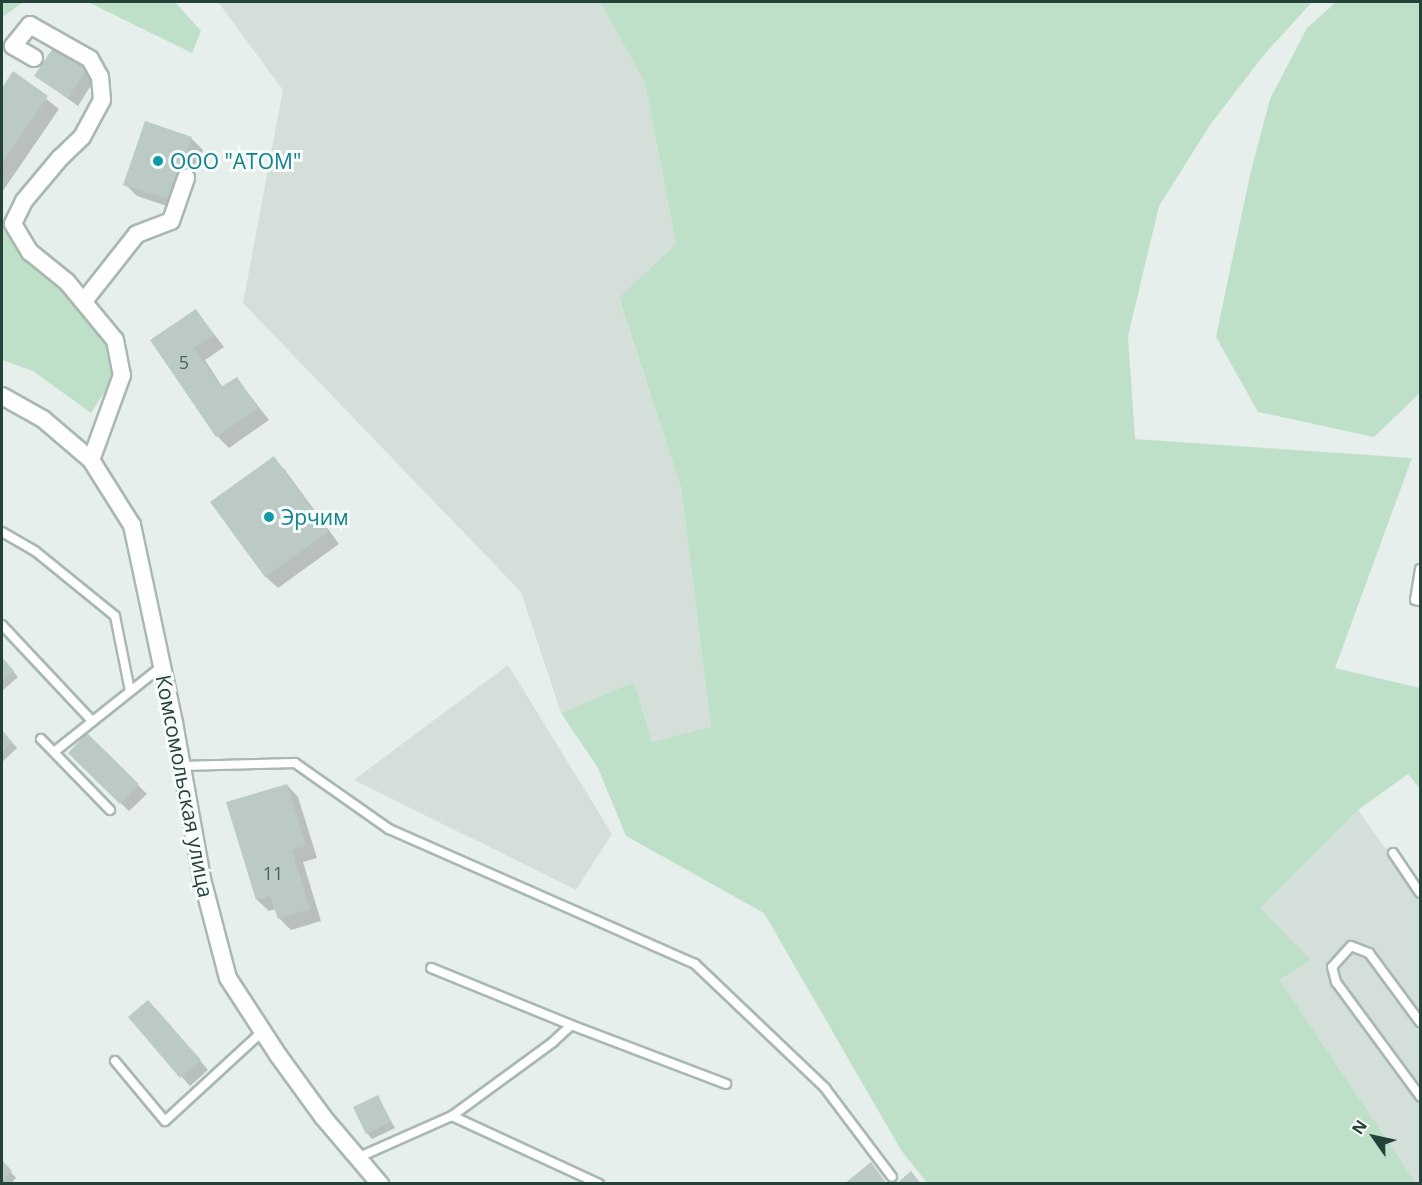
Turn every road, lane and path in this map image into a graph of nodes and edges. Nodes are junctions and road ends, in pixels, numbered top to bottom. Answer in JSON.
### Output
{"nodes":[{"id":1,"x":34,"y":58,"type":"dead end"},
{"id":2,"x":186,"y":178,"type":"dead end"},
{"id":3,"x":84,"y":300,"type":"junction"},
{"id":4,"x":2,"y":396,"type":"edge"},
{"id":5,"x":91,"y":460,"type":"junction"},
{"id":6,"x":2,"y":531,"type":"edge"},
{"id":7,"x":1420,"y":569,"type":"edge"},
{"id":8,"x":1420,"y":601,"type":"edge"},
{"id":9,"x":2,"y":625,"type":"edge"},
{"id":10,"x":162,"y":666,"type":"junction"},
{"id":11,"x":129,"y":691,"type":"junction"},
{"id":12,"x":92,"y":721,"type":"junction"},
{"id":13,"x":41,"y":739,"type":"dead end"},
{"id":14,"x":54,"y":752,"type":"junction"},
{"id":15,"x":182,"y":766,"type":"junction"},
{"id":16,"x":110,"y":810,"type":"dead end"},
{"id":17,"x":1393,"y":853,"type":"dead end"},
{"id":18,"x":1420,"y":893,"type":"edge"},
{"id":19,"x":431,"y":968,"type":"dead end"},
{"id":20,"x":1420,"y":1022,"type":"edge"},
{"id":21,"x":571,"y":1025,"type":"junction"},
{"id":22,"x":263,"y":1031,"type":"junction"},
{"id":23,"x":115,"y":1062,"type":"dead end"},
{"id":24,"x":726,"y":1084,"type":"dead end"},
{"id":25,"x":1420,"y":1096,"type":"edge"},
{"id":26,"x":452,"y":1116,"type":"junction"},
{"id":27,"x":357,"y":1158,"type":"junction"},
{"id":28,"x":892,"y":1177,"type":"dead end"},
{"id":29,"x":380,"y":1184,"type":"edge"},
{"id":30,"x":599,"y":1184,"type":"edge"}],
"edges":[{"from":1,"to":3,"type":"street"},
{"from":2,"to":3,"type":"street"},
{"from":3,"to":5,"type":"street"},
{"from":4,"to":5,"type":"street","name":"Комсомольская улица"},
{"from":5,"to":10,"type":"street","name":"Комсомольская улица"},
{"from":6,"to":11,"type":"lane"},
{"from":7,"to":8,"type":"lane"},
{"from":9,"to":12,"type":"lane"},
{"from":10,"to":11,"type":"lane"},
{"from":10,"to":15,"type":"street","name":"Комсомольская улица"},
{"from":11,"to":12,"type":"lane"},
{"from":12,"to":14,"type":"lane"},
{"from":13,"to":14,"type":"lane"},
{"from":14,"to":16,"type":"lane"},
{"from":15,"to":22,"type":"street","name":"Комсомольская улица"},
{"from":15,"to":28,"type":"lane"},
{"from":17,"to":18,"type":"lane"},
{"from":19,"to":21,"type":"lane"},
{"from":20,"to":25,"type":"lane"},
{"from":21,"to":24,"type":"lane"},
{"from":21,"to":26,"type":"lane"},
{"from":22,"to":23,"type":"lane"},
{"from":22,"to":27,"type":"street","name":"Комсомольская улица"},
{"from":26,"to":27,"type":"lane"},
{"from":26,"to":30,"type":"lane"},
{"from":27,"to":29,"type":"street","name":"Комсомольская улица"}]}
